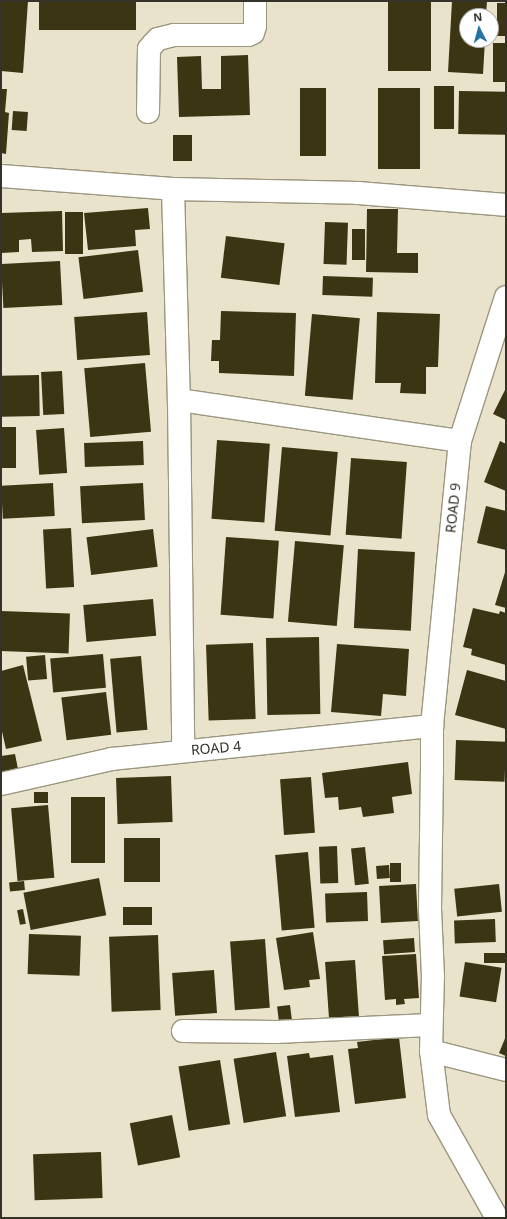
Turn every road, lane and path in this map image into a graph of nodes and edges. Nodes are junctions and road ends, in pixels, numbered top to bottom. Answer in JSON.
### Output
{"nodes":[{"id":1,"x":255,"y":1,"type":"edge"},
{"id":2,"x":148,"y":112,"type":"dead end"},
{"id":3,"x":1,"y":176,"type":"edge"},
{"id":4,"x":173,"y":189,"type":"junction"},
{"id":5,"x":506,"y":205,"type":"edge"},
{"id":6,"x":506,"y":297,"type":"edge"},
{"id":7,"x":179,"y":400,"type":"junction"},
{"id":8,"x":460,"y":441,"type":"junction"},
{"id":9,"x":432,"y":726,"type":"junction"},
{"id":10,"x":183,"y":751,"type":"junction"},
{"id":11,"x":1,"y":784,"type":"edge"},
{"id":12,"x":430,"y":1025,"type":"junction"},
{"id":13,"x":182,"y":1031,"type":"dead end"},
{"id":14,"x":431,"y":1051,"type":"junction"},
{"id":15,"x":506,"y":1070,"type":"edge"},
{"id":16,"x":497,"y":1218,"type":"edge"}],
"edges":[{"from":1,"to":2,"type":"street"},
{"from":3,"to":4,"type":"street"},
{"from":4,"to":5,"type":"street"},
{"from":4,"to":7,"type":"street"},
{"from":6,"to":8,"type":"street","name":"ROAD 9"},
{"from":7,"to":8,"type":"street"},
{"from":7,"to":10,"type":"street"},
{"from":8,"to":9,"type":"street","name":"ROAD 9"},
{"from":9,"to":10,"type":"street","name":"ROAD 4"},
{"from":9,"to":12,"type":"street","name":"ROAD 9"},
{"from":10,"to":11,"type":"street","name":"ROAD 4"},
{"from":12,"to":13,"type":"street"},
{"from":12,"to":14,"type":"street","name":"ROAD 9"},
{"from":14,"to":15,"type":"street"},
{"from":14,"to":16,"type":"street","name":"ROAD 9"}]}
